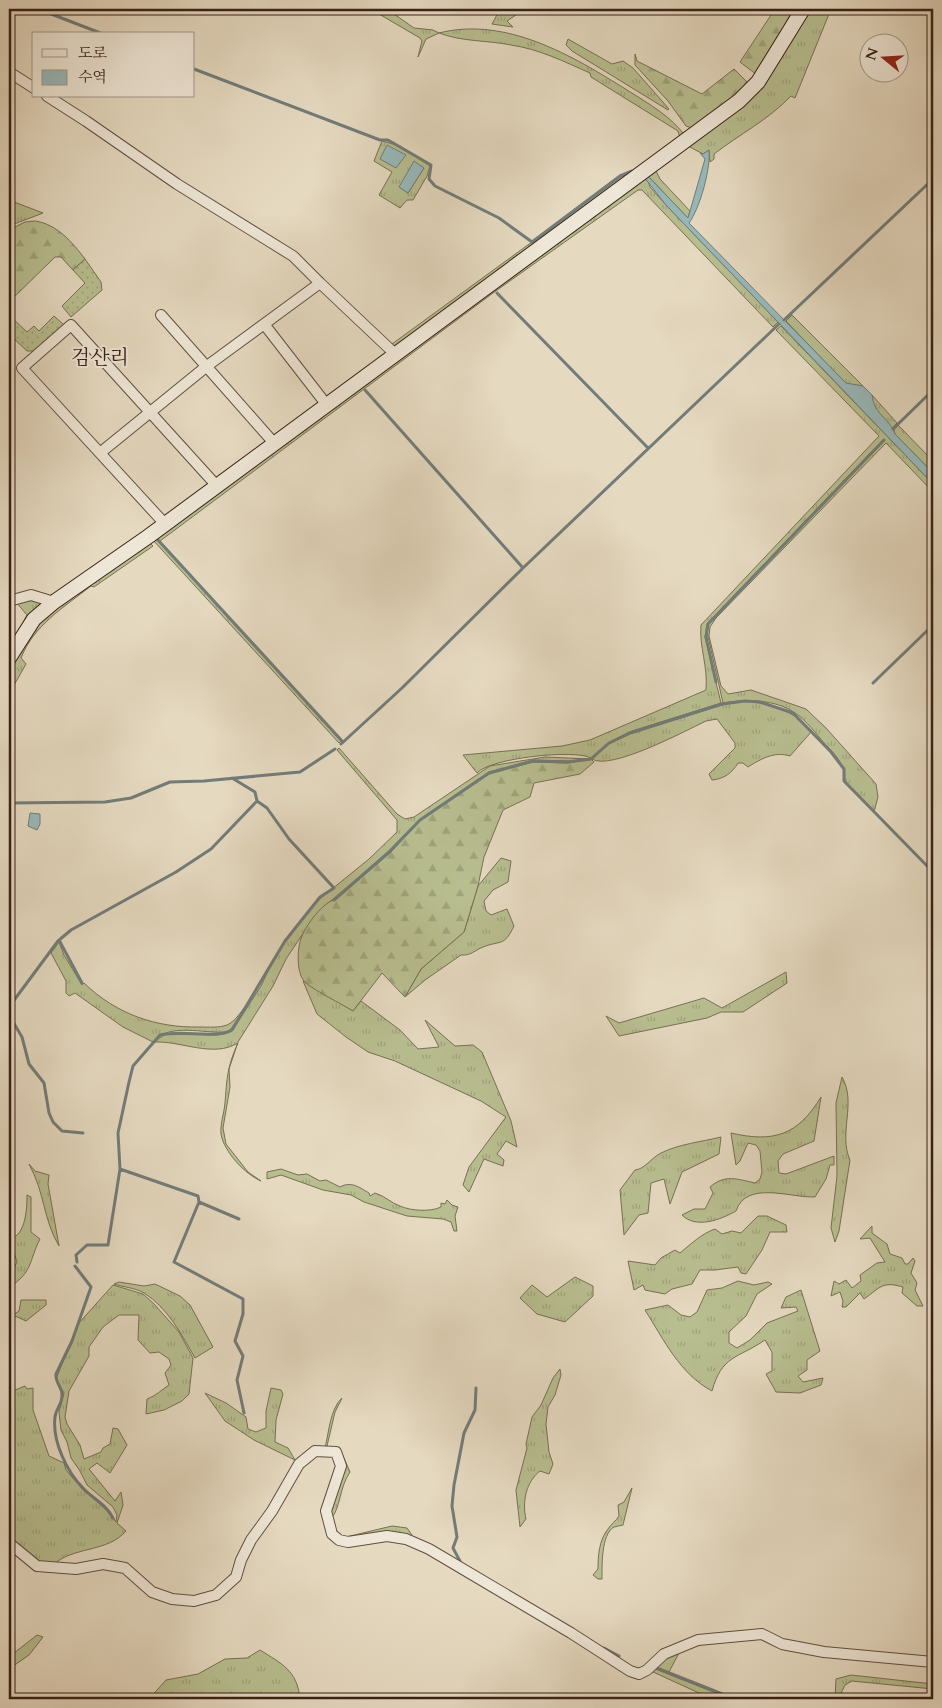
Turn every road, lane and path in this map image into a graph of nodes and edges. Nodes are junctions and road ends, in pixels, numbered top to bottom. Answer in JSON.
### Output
{"nodes":[{"id":1,"x":803,"y":9,"type":"edge"},
{"id":2,"x":9,"y":72,"type":"edge"},
{"id":3,"x":32,"y":87,"type":"edge"},
{"id":4,"x":50,"y":98,"type":"edge"},
{"id":5,"x":320,"y":284,"type":"junction"},
{"id":6,"x":161,"y":315,"type":"dead end"},
{"id":7,"x":264,"y":324,"type":"junction"},
{"id":8,"x":394,"y":353,"type":"junction"},
{"id":9,"x":207,"y":366,"type":"junction"},
{"id":10,"x":326,"y":404,"type":"junction"},
{"id":11,"x":151,"y":410,"type":"junction"},
{"id":12,"x":274,"y":443,"type":"junction"},
{"id":13,"x":100,"y":453,"type":"junction"},
{"id":14,"x":216,"y":485,"type":"junction"},
{"id":15,"x":165,"y":524,"type":"junction"},
{"id":16,"x":11,"y":597,"type":"edge"},
{"id":17,"x":54,"y":602,"type":"junction"},
{"id":18,"x":9,"y":658,"type":"edge"},
{"id":19,"x":9,"y":1544,"type":"edge"},
{"id":20,"x":933,"y":1662,"type":"edge"}],
"edges":[{"from":1,"to":8,"type":"street"},
{"from":2,"to":3,"type":"street"},
{"from":4,"to":5,"type":"street"},
{"from":5,"to":7,"type":"street"},
{"from":5,"to":8,"type":"street"},
{"from":6,"to":9,"type":"street"},
{"from":7,"to":9,"type":"street"},
{"from":7,"to":10,"type":"street"},
{"from":8,"to":10,"type":"street"},
{"from":9,"to":11,"type":"street"},
{"from":9,"to":12,"type":"street"},
{"from":10,"to":12,"type":"street"},
{"from":11,"to":13,"type":"street"},
{"from":11,"to":13,"type":"street"},
{"from":11,"to":14,"type":"street"},
{"from":12,"to":14,"type":"street"},
{"from":13,"to":15,"type":"street"},
{"from":14,"to":15,"type":"street"},
{"from":15,"to":17,"type":"street"},
{"from":16,"to":17,"type":"street"},
{"from":17,"to":18,"type":"street"},
{"from":19,"to":20,"type":"street"}]}
